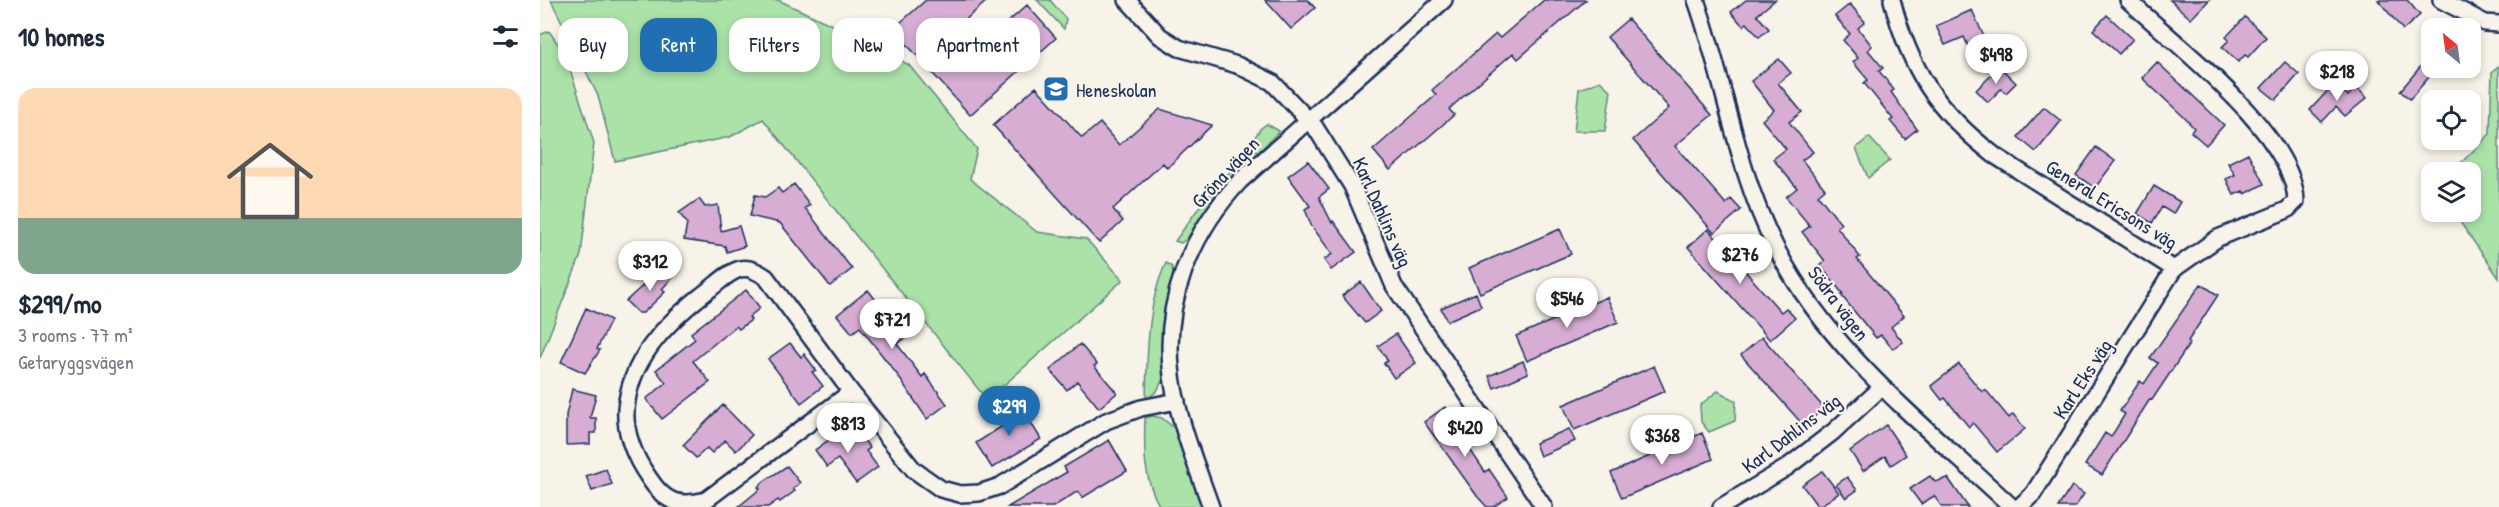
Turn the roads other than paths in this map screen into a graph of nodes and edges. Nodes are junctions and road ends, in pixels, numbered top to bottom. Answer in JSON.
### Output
{"nodes":[{"id":1,"x":1127,"y":0,"type":"edge"},
{"id":2,"x":1444,"y":0,"type":"edge"},
{"id":3,"x":1696,"y":0,"type":"edge"},
{"id":4,"x":1892,"y":0,"type":"edge"},
{"id":5,"x":2128,"y":0,"type":"edge"},
{"id":6,"x":2441,"y":0,"type":"edge"},
{"id":7,"x":2499,"y":24,"type":"edge"},
{"id":8,"x":1308,"y":118,"type":"junction"},
{"id":9,"x":2174,"y":269,"type":"junction"},
{"id":10,"x":1882,"y":387,"type":"junction"},
{"id":11,"x":851,"y":392,"type":"junction"},
{"id":12,"x":1177,"y":401,"type":"junction"},
{"id":13,"x":1211,"y":507,"type":"edge"},
{"id":14,"x":1544,"y":507,"type":"edge"},
{"id":15,"x":1721,"y":507,"type":"edge"},
{"id":16,"x":2012,"y":507,"type":"edge"},
{"id":17,"x":2019,"y":507,"type":"edge"}],
"edges":[{"from":1,"to":8,"type":"street","name":"Karl Dahlins väg"},
{"from":2,"to":8,"type":"street","name":"Gröna vägen"},
{"from":3,"to":10,"type":"street","name":"Södra vägen"},
{"from":4,"to":9,"type":"street","name":"General Ericsons väg"},
{"from":5,"to":9,"type":"street","name":"General Ericsons väg"},
{"from":6,"to":7,"type":"street"},
{"from":8,"to":12,"type":"street","name":"Gröna vägen"},
{"from":8,"to":14,"type":"street","name":"Karl Dahlins väg"},
{"from":9,"to":17,"type":"street","name":"Karl Eks väg"},
{"from":10,"to":15,"type":"street","name":"Karl Dahlins väg"},
{"from":10,"to":16,"type":"street","name":"Södra vägen"},
{"from":11,"to":11,"type":"street"},
{"from":11,"to":12,"type":"street"},
{"from":12,"to":13,"type":"street","name":"Gröna vägen"}]}
